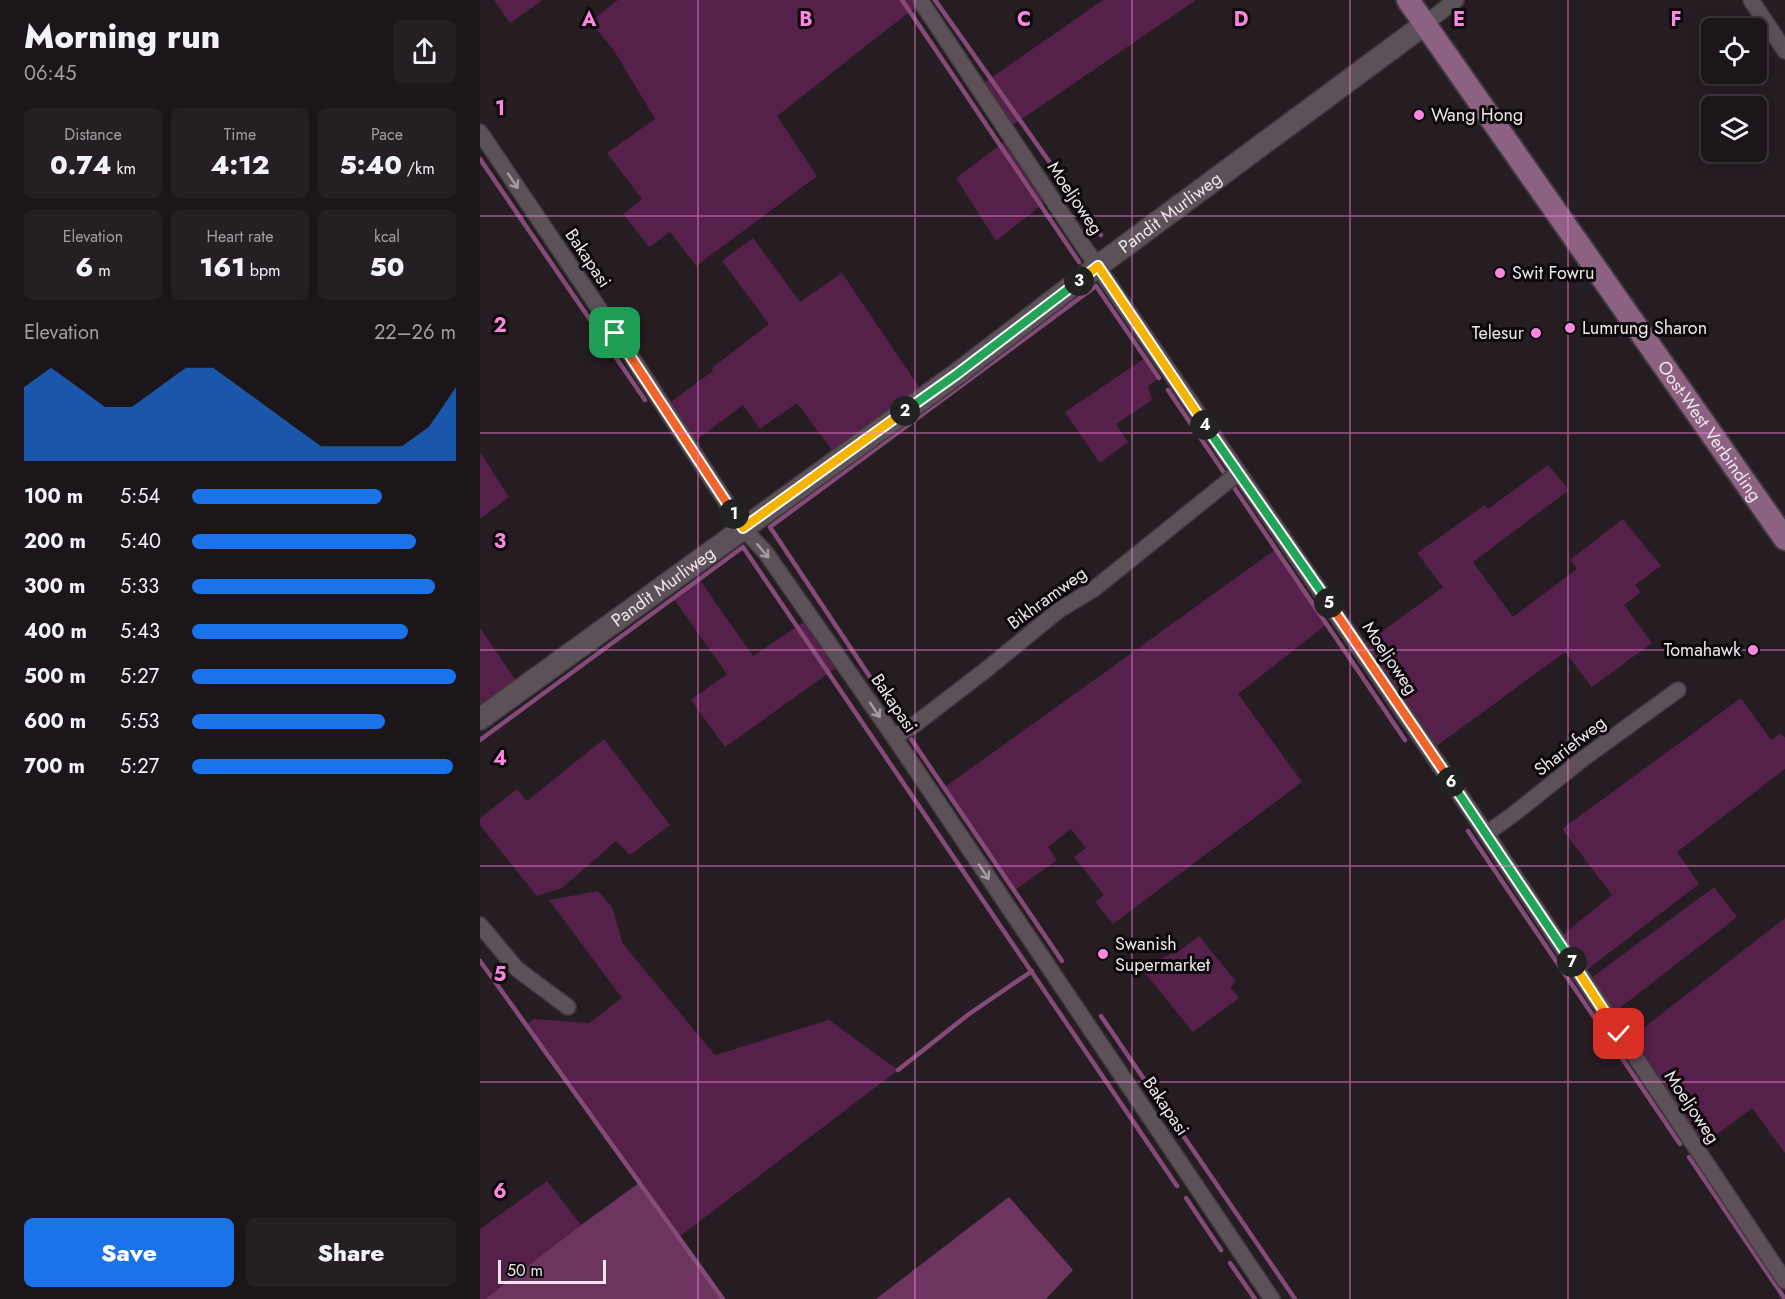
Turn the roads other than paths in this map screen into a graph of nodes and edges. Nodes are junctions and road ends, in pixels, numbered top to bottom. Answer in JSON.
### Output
{"nodes":[{"id":1,"x":920,"y":0,"type":"edge"},
{"id":2,"x":1408,"y":0,"type":"edge"},
{"id":3,"x":1456,"y":0,"type":"edge"},
{"id":4,"x":1751,"y":0,"type":"edge"},
{"id":5,"x":1425,"y":24,"type":"junction"},
{"id":6,"x":1785,"y":51,"type":"edge"},
{"id":7,"x":480,"y":132,"type":"edge"},
{"id":8,"x":1098,"y":266,"type":"junction"},
{"id":9,"x":1231,"y":479,"type":"junction"},
{"id":10,"x":743,"y":528,"type":"junction"},
{"id":11,"x":1785,"y":539,"type":"edge"},
{"id":12,"x":1678,"y":690,"type":"dead end"},
{"id":13,"x":480,"y":718,"type":"edge"},
{"id":14,"x":894,"y":737,"type":"junction"},
{"id":15,"x":1486,"y":834,"type":"junction"},
{"id":16,"x":480,"y":925,"type":"edge"},
{"id":17,"x":567,"y":1007,"type":"dead end"},
{"id":18,"x":1785,"y":1281,"type":"edge"},
{"id":19,"x":1272,"y":1299,"type":"edge"}],
"edges":[{"from":1,"to":8,"type":"street","name":"Moeljoweg"},
{"from":2,"to":5,"type":"main road","name":"Oost-West Verbinding"},
{"from":3,"to":5,"type":"street"},
{"from":4,"to":6,"type":"street"},
{"from":5,"to":8,"type":"street","name":"Pandit Murliweg"},
{"from":5,"to":11,"type":"main road","name":"Oost-West Verbinding"},
{"from":7,"to":10,"type":"street","name":"Bakapasi","one_way":true},
{"from":8,"to":9,"type":"street","name":"Moeljoweg"},
{"from":8,"to":10,"type":"street","name":"Pandit Murliweg"},
{"from":9,"to":14,"type":"street","name":"Bikhramweg"},
{"from":9,"to":15,"type":"street","name":"Moeljoweg"},
{"from":10,"to":13,"type":"street","name":"Pandit Murliweg"},
{"from":10,"to":14,"type":"street","name":"Bakapasi","one_way":true},
{"from":12,"to":15,"type":"street","name":"Shariefweg"},
{"from":14,"to":19,"type":"street","name":"Bakapasi","one_way":true},
{"from":15,"to":18,"type":"street","name":"Moeljoweg"},
{"from":16,"to":17,"type":"street"}]}
